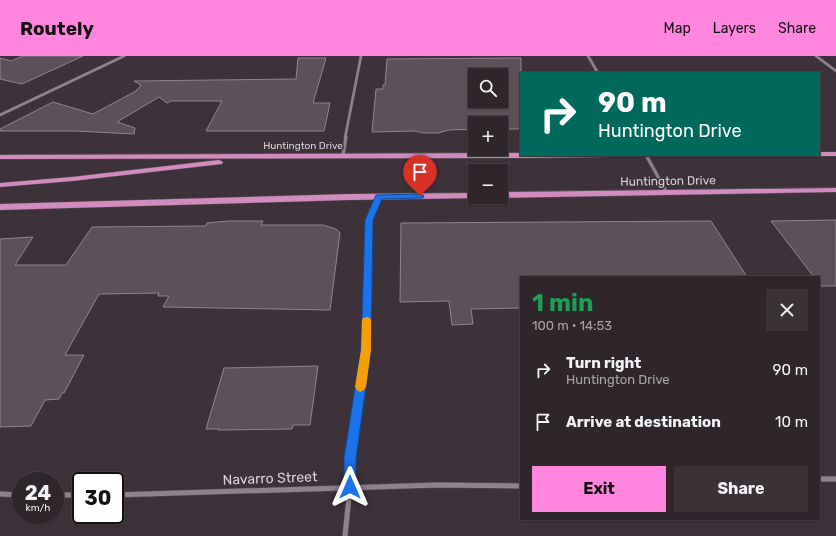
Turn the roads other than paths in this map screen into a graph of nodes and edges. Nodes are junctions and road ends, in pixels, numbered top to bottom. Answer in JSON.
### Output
{"nodes":[{"id":1,"x":124,"y":56,"type":"edge"},
{"id":2,"x":361,"y":56,"type":"edge"},
{"id":3,"x":588,"y":56,"type":"edge"},
{"id":4,"x":816,"y":56,"type":"edge"},
{"id":5,"x":836,"y":71,"type":"edge"},
{"id":6,"x":597,"y":72,"type":"edge"},
{"id":7,"x":0,"y":115,"type":"edge"},
{"id":8,"x":820,"y":154,"type":"edge"},
{"id":9,"x":836,"y":154,"type":"edge"},
{"id":10,"x":270,"y":156,"type":"junction"},
{"id":11,"x":343,"y":156,"type":"junction"},
{"id":12,"x":520,"y":156,"type":"edge"},
{"id":13,"x":647,"y":156,"type":"edge"},
{"id":14,"x":0,"y":157,"type":"edge"},
{"id":15,"x":0,"y":185,"type":"edge"},
{"id":16,"x":836,"y":190,"type":"edge"},
{"id":17,"x":667,"y":193,"type":"junction"},
{"id":18,"x":508,"y":195,"type":"edge"},
{"id":19,"x":468,"y":196,"type":"edge"},
{"id":20,"x":379,"y":197,"type":"junction"},
{"id":21,"x":0,"y":207,"type":"edge"},
{"id":22,"x":820,"y":479,"type":"edge"},
{"id":23,"x":836,"y":479,"type":"edge"},
{"id":24,"x":520,"y":486,"type":"edge"},
{"id":25,"x":350,"y":487,"type":"junction"},
{"id":26,"x":0,"y":494,"type":"edge"},
{"id":27,"x":12,"y":495,"type":"edge"},
{"id":28,"x":124,"y":495,"type":"edge"},
{"id":29,"x":345,"y":536,"type":"edge"}],
"edges":[{"from":1,"to":7,"type":"street"},
{"from":2,"to":11,"type":"street"},
{"from":3,"to":6,"type":"street"},
{"from":4,"to":5,"type":"street"},
{"from":8,"to":9,"type":"main road"},
{"from":10,"to":11,"type":"main road","name":"Huntington Drive"},
{"from":10,"to":14,"type":"main road","name":"Huntington Drive"},
{"from":10,"to":15,"type":"main road"},
{"from":11,"to":12,"type":"main road","name":"Huntington Drive"},
{"from":13,"to":17,"type":"street"},
{"from":16,"to":17,"type":"main road","name":"Huntington Drive"},
{"from":17,"to":18,"type":"main road","name":"Huntington Drive"},
{"from":19,"to":20,"type":"main road"},
{"from":20,"to":21,"type":"main road"},
{"from":20,"to":25,"type":"street"},
{"from":22,"to":23,"type":"street"},
{"from":24,"to":25,"type":"street","name":"Navarro Street"},
{"from":25,"to":28,"type":"street","name":"Navarro Street"},
{"from":25,"to":29,"type":"street"},
{"from":26,"to":27,"type":"street"}]}
